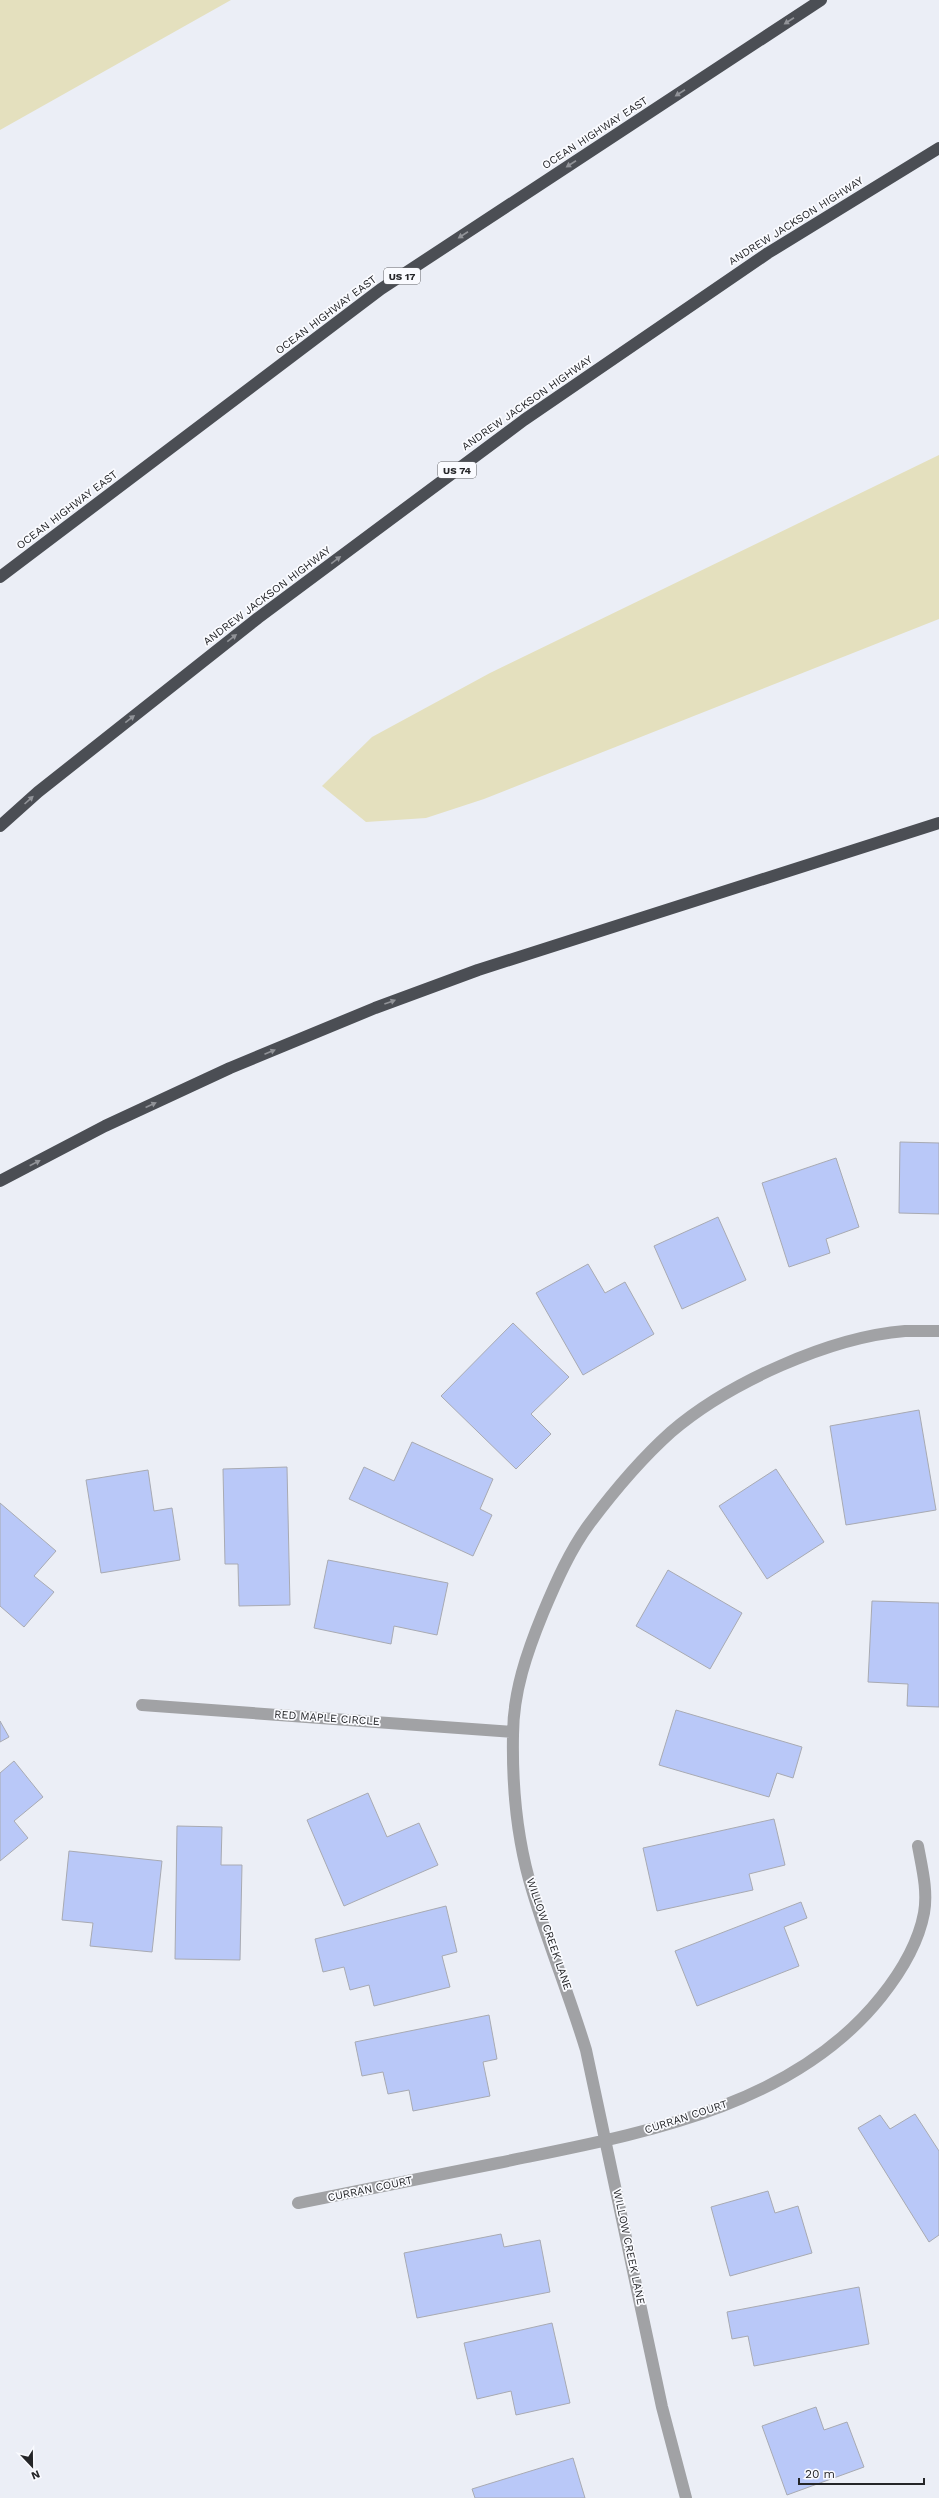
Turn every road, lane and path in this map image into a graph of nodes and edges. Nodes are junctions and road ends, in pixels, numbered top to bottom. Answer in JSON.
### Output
{"nodes":[{"id":1,"x":821,"y":0,"type":"edge"},
{"id":2,"x":939,"y":148,"type":"edge"},
{"id":3,"x":0,"y":577,"type":"edge"},
{"id":4,"x":939,"y":823,"type":"edge"},
{"id":5,"x":0,"y":826,"type":"edge"},
{"id":6,"x":0,"y":1181,"type":"edge"},
{"id":7,"x":939,"y":1332,"type":"edge"},
{"id":8,"x":142,"y":1705,"type":"dead end"},
{"id":9,"x":513,"y":1732,"type":"junction"},
{"id":10,"x":918,"y":1846,"type":"dead end"},
{"id":11,"x":607,"y":2140,"type":"junction"},
{"id":12,"x":298,"y":2204,"type":"dead end"},
{"id":13,"x":686,"y":2498,"type":"edge"}],
"edges":[{"from":1,"to":3,"type":"highway","name":"OCEAN HIGHWAY EAST","number":"US 17","one_way":true},
{"from":5,"to":2,"type":"highway","name":"ANDREW JACKSON HIGHWAY","number":"US 74","one_way":true},
{"from":6,"to":4,"type":"highway","one_way":true},
{"from":7,"to":9,"type":"street","name":"WILLOW CREEK LANE"},
{"from":8,"to":9,"type":"street","name":"RED MAPLE CIRCLE"},
{"from":9,"to":11,"type":"street","name":"WILLOW CREEK LANE"},
{"from":10,"to":11,"type":"street","name":"CURRAN COURT"},
{"from":11,"to":12,"type":"street","name":"CURRAN COURT"},
{"from":11,"to":13,"type":"street","name":"WILLOW CREEK LANE"}]}
